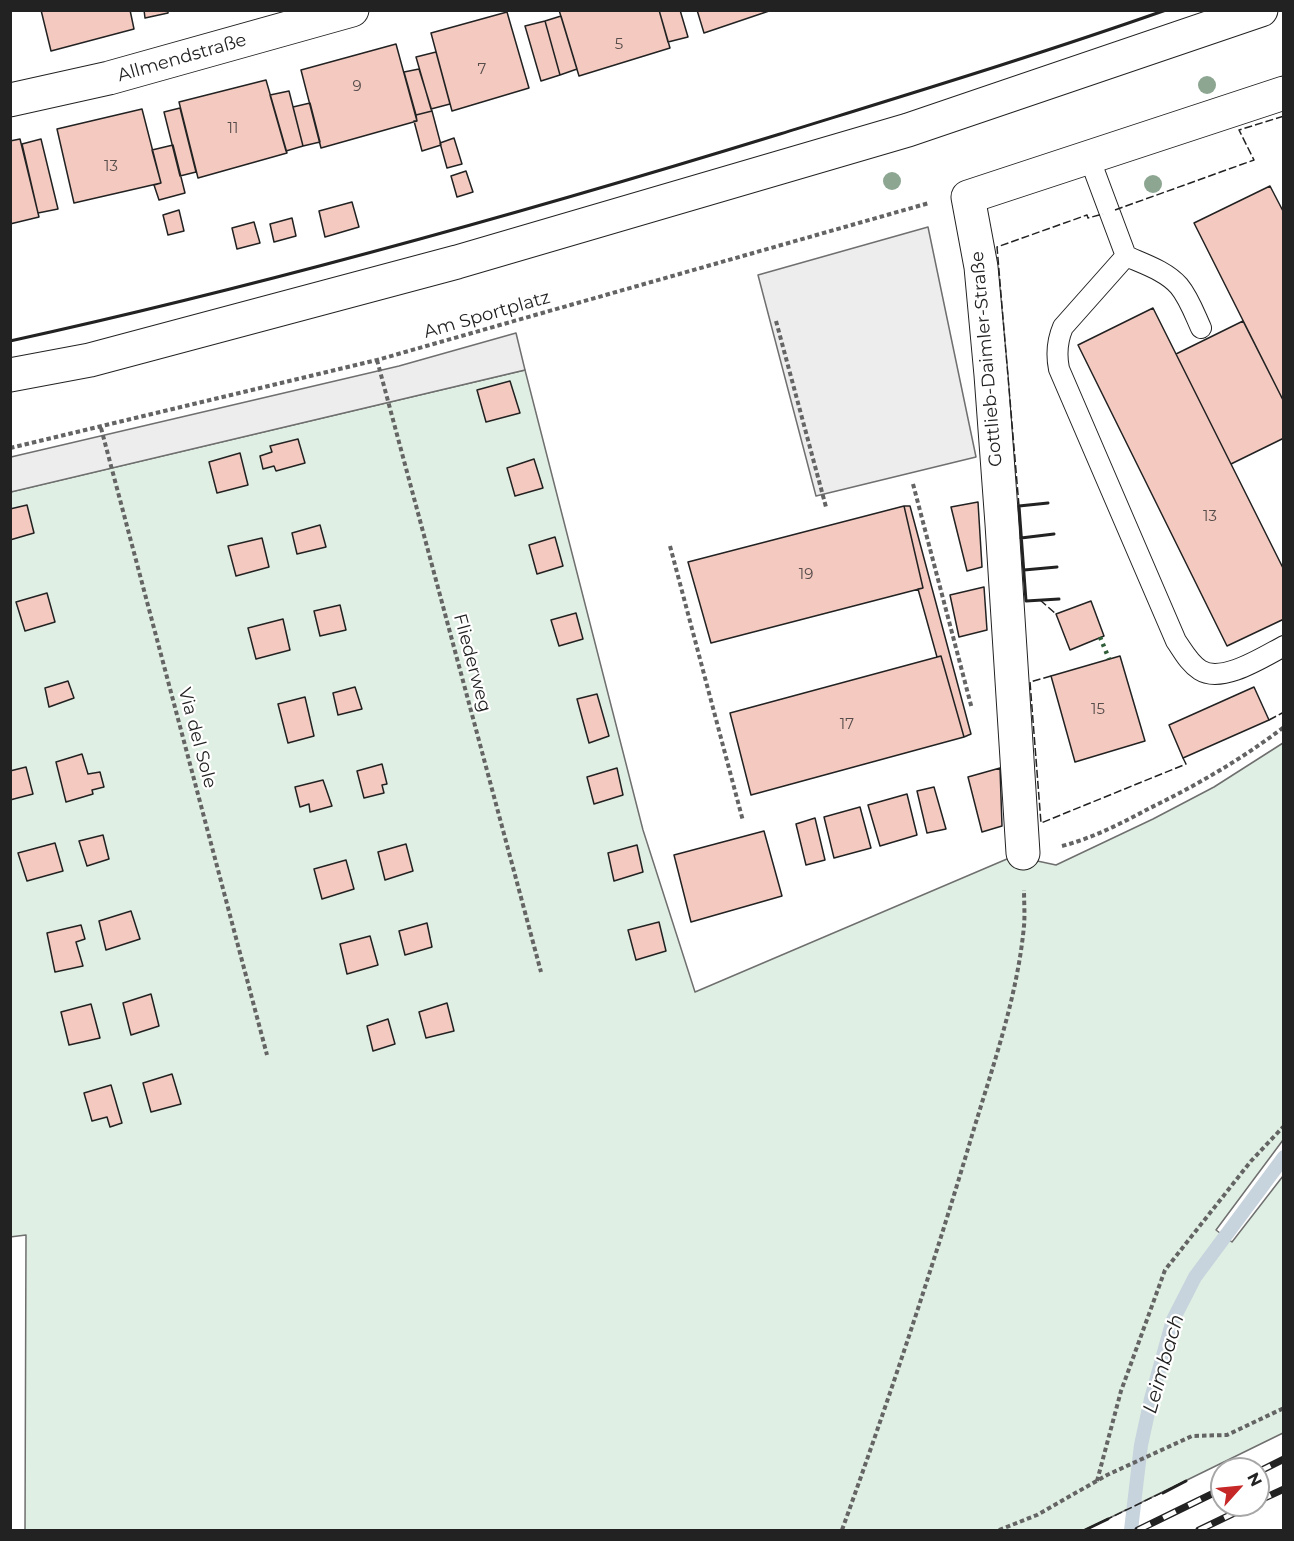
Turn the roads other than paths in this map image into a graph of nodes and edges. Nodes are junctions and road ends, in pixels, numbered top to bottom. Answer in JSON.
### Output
{"nodes":[{"id":1,"x":351,"y":10,"type":"edge"},
{"id":2,"x":1261,"y":10,"type":"edge"},
{"id":3,"x":1284,"y":93,"type":"edge"},
{"id":4,"x":10,"y":100,"type":"edge"},
{"id":5,"x":1089,"y":157,"type":"junction"},
{"id":6,"x":1126,"y":256,"type":"junction"},
{"id":7,"x":1201,"y":328,"type":"dead end"},
{"id":8,"x":10,"y":375,"type":"edge"},
{"id":9,"x":1284,"y":646,"type":"edge"},
{"id":10,"x":1023,"y":853,"type":"road end"}],
"edges":[{"from":1,"to":4,"type":"street","name":"Allmendstraße"},
{"from":2,"to":8,"type":"street"},
{"from":3,"to":5,"type":"street"},
{"from":5,"to":6,"type":"lane"},
{"from":5,"to":10,"type":"street","name":"Gottlieb-Daimler-Straße"},
{"from":6,"to":7,"type":"lane"},
{"from":6,"to":9,"type":"lane"}]}
